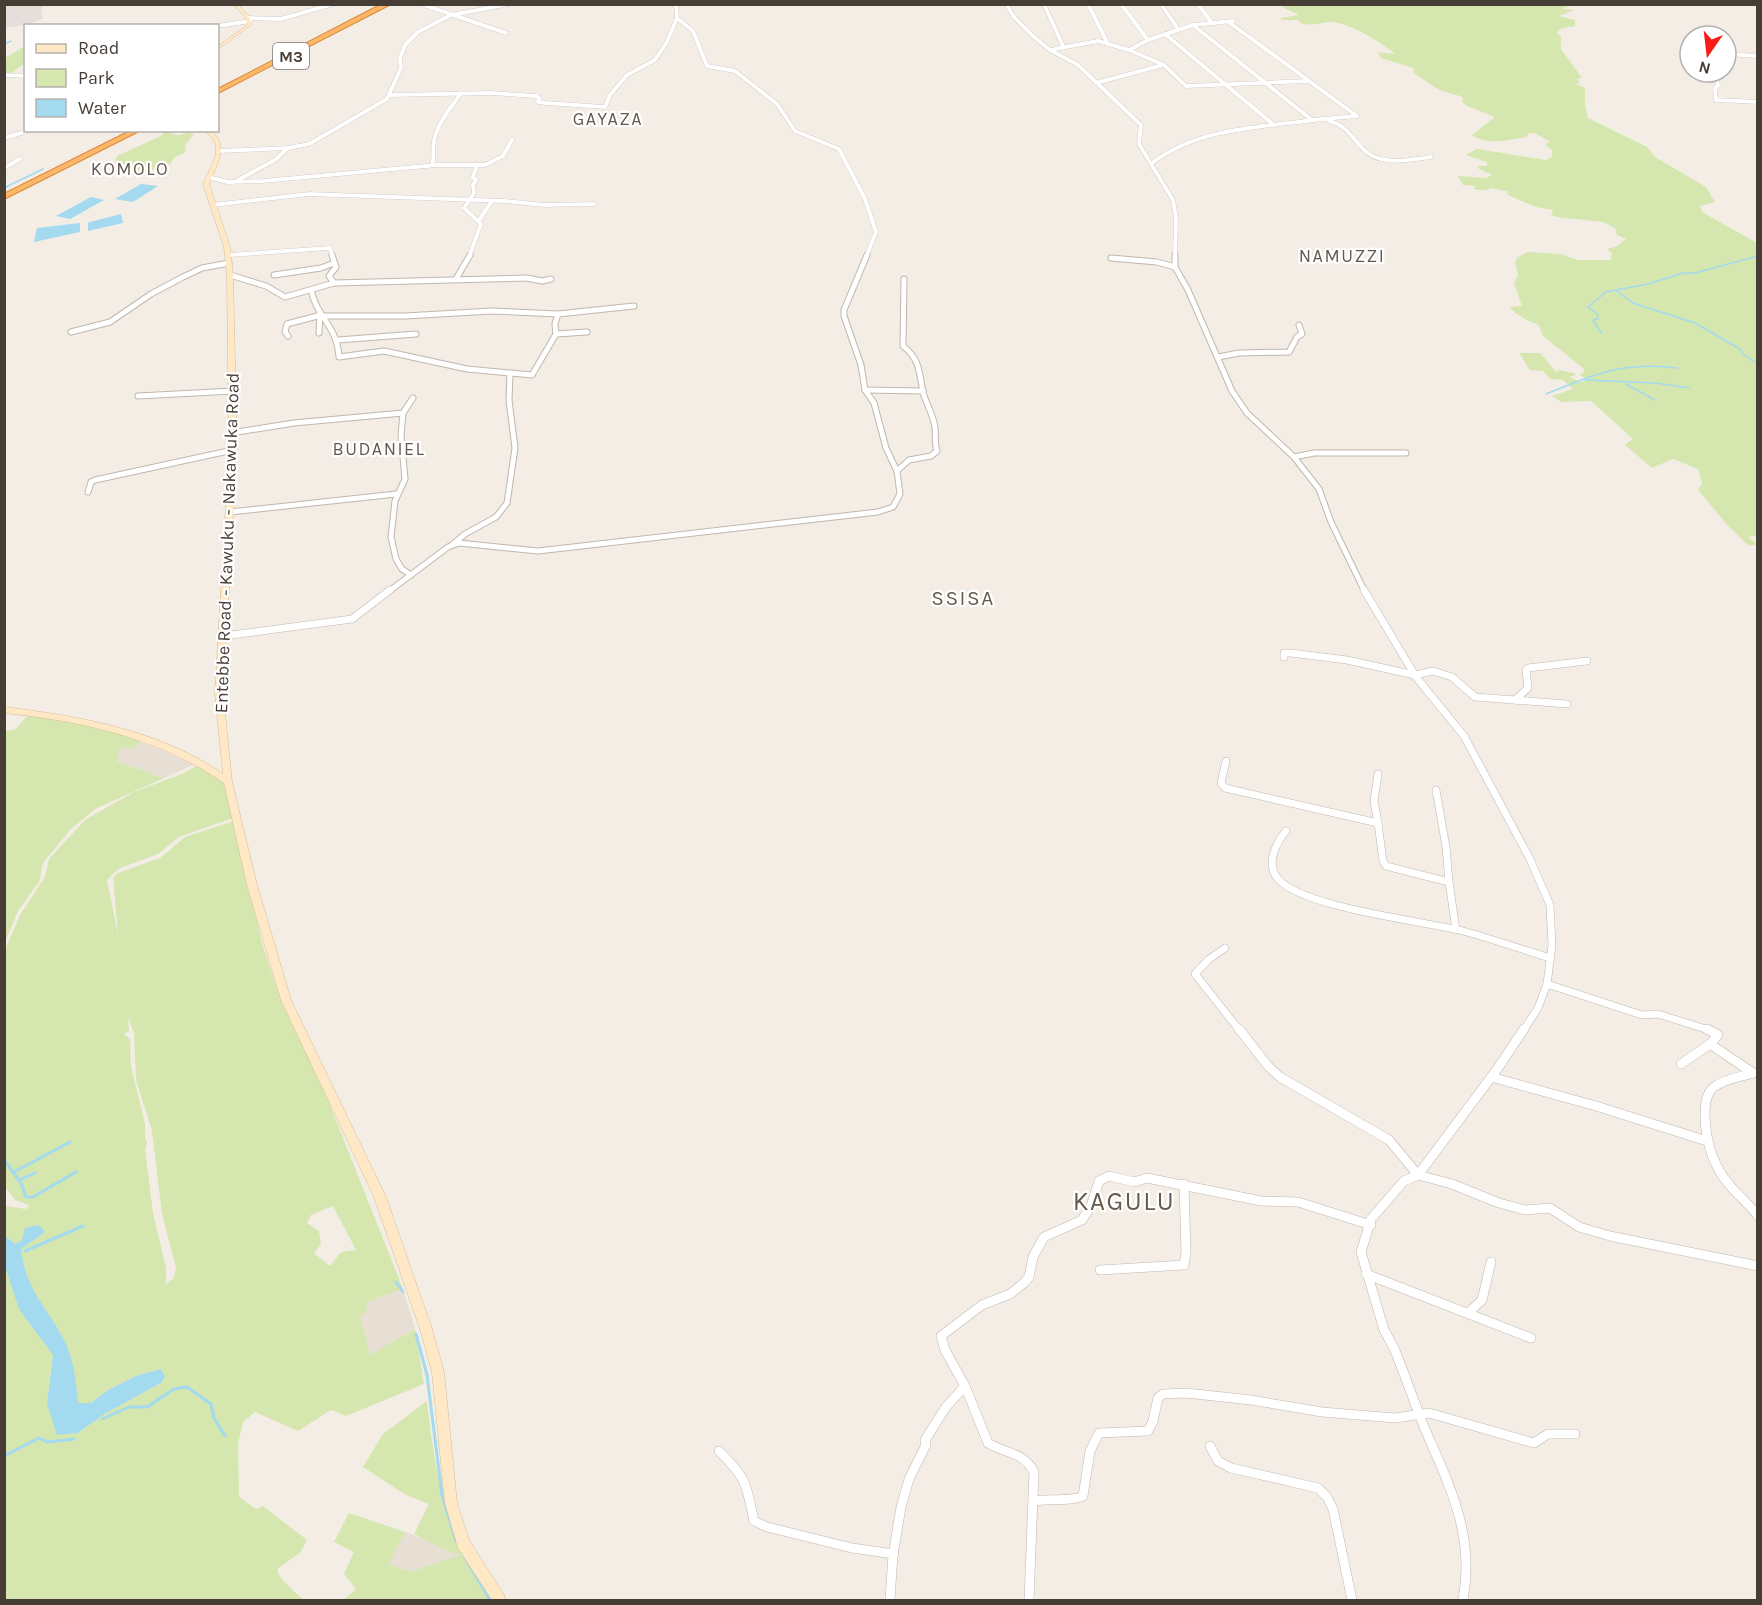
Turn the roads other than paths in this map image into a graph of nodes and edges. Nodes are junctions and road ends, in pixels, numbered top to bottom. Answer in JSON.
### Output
{"nodes":[{"id":1,"x":235,"y":4,"type":"edge"},
{"id":2,"x":333,"y":4,"type":"edge"},
{"id":3,"x":381,"y":4,"type":"edge"},
{"id":4,"x":388,"y":4,"type":"edge"},
{"id":5,"x":421,"y":4,"type":"edge"},
{"id":6,"x":510,"y":4,"type":"edge"},
{"id":7,"x":676,"y":4,"type":"edge"},
{"id":8,"x":1006,"y":4,"type":"edge"},
{"id":9,"x":1044,"y":4,"type":"edge"},
{"id":10,"x":1088,"y":4,"type":"edge"},
{"id":11,"x":1121,"y":4,"type":"edge"},
{"id":12,"x":1161,"y":4,"type":"edge"},
{"id":13,"x":1198,"y":4,"type":"edge"},
{"id":14,"x":451,"y":15,"type":"junction"},
{"id":15,"x":677,"y":18,"type":"junction"},
{"id":16,"x":249,"y":20,"type":"junction"},
{"id":17,"x":1211,"y":22,"type":"junction"},
{"id":18,"x":1193,"y":25,"type":"junction"},
{"id":19,"x":219,"y":26,"type":"edge"},
{"id":20,"x":1178,"y":29,"type":"junction"},
{"id":21,"x":506,"y":33,"type":"dead end"},
{"id":22,"x":1165,"y":34,"type":"junction"},
{"id":23,"x":1148,"y":40,"type":"junction"},
{"id":24,"x":1107,"y":42,"type":"junction"},
{"id":25,"x":1064,"y":46,"type":"junction"},
{"id":26,"x":219,"y":47,"type":"edge"},
{"id":27,"x":1050,"y":50,"type":"junction"},
{"id":28,"x":1129,"y":50,"type":"junction"},
{"id":29,"x":1738,"y":55,"type":"edge"},
{"id":30,"x":1758,"y":56,"type":"edge"},
{"id":31,"x":1164,"y":65,"type":"junction"},
{"id":32,"x":4,"y":75,"type":"edge"},
{"id":33,"x":24,"y":76,"type":"edge"},
{"id":34,"x":1266,"y":81,"type":"junction"},
{"id":35,"x":1307,"y":81,"type":"junction"},
{"id":36,"x":1096,"y":82,"type":"junction"},
{"id":37,"x":1226,"y":84,"type":"junction"},
{"id":38,"x":1718,"y":84,"type":"edge"},
{"id":39,"x":219,"y":89,"type":"edge"},
{"id":40,"x":219,"y":89,"type":"edge"},
{"id":41,"x":461,"y":93,"type":"junction"},
{"id":42,"x":390,"y":95,"type":"junction"},
{"id":43,"x":1758,"y":102,"type":"edge"},
{"id":44,"x":1312,"y":120,"type":"junction"},
{"id":45,"x":1274,"y":125,"type":"junction"},
{"id":46,"x":24,"y":132,"type":"edge"},
{"id":47,"x":126,"y":132,"type":"edge"},
{"id":48,"x":134,"y":132,"type":"edge"},
{"id":49,"x":208,"y":132,"type":"edge"},
{"id":50,"x":4,"y":138,"type":"edge"},
{"id":51,"x":512,"y":140,"type":"dead end"},
{"id":52,"x":288,"y":148,"type":"junction"},
{"id":53,"x":219,"y":151,"type":"junction"},
{"id":54,"x":1431,"y":157,"type":"dead end"},
{"id":55,"x":20,"y":159,"type":"dead end"},
{"id":56,"x":1152,"y":163,"type":"junction"},
{"id":57,"x":432,"y":165,"type":"junction"},
{"id":58,"x":477,"y":165,"type":"junction"},
{"id":59,"x":4,"y":168,"type":"edge"},
{"id":60,"x":208,"y":177,"type":"junction"},
{"id":61,"x":234,"y":182,"type":"junction"},
{"id":62,"x":207,"y":192,"type":"junction"},
{"id":63,"x":4,"y":194,"type":"edge"},
{"id":64,"x":468,"y":200,"type":"junction"},
{"id":65,"x":492,"y":201,"type":"junction"},
{"id":66,"x":594,"y":204,"type":"dead end"},
{"id":67,"x":213,"y":206,"type":"junction"},
{"id":68,"x":479,"y":220,"type":"junction"},
{"id":69,"x":1111,"y":258,"type":"dead end"},
{"id":70,"x":229,"y":259,"type":"junction"},
{"id":71,"x":334,"y":263,"type":"junction"},
{"id":72,"x":1175,"y":267,"type":"junction"},
{"id":73,"x":274,"y":274,"type":"dead end"},
{"id":74,"x":230,"y":275,"type":"junction"},
{"id":75,"x":456,"y":279,"type":"junction"},
{"id":76,"x":551,"y":279,"type":"dead end"},
{"id":77,"x":904,"y":279,"type":"dead end"},
{"id":78,"x":334,"y":283,"type":"junction"},
{"id":79,"x":310,"y":290,"type":"junction"},
{"id":80,"x":634,"y":306,"type":"dead end"},
{"id":81,"x":558,"y":314,"type":"junction"},
{"id":82,"x":322,"y":315,"type":"junction"},
{"id":83,"x":1299,"y":325,"type":"dead end"},
{"id":84,"x":71,"y":332,"type":"dead end"},
{"id":85,"x":587,"y":332,"type":"dead end"},
{"id":86,"x":319,"y":333,"type":"dead end"},
{"id":87,"x":416,"y":334,"type":"dead end"},
{"id":88,"x":556,"y":334,"type":"junction"},
{"id":89,"x":288,"y":336,"type":"dead end"},
{"id":90,"x":338,"y":340,"type":"junction"},
{"id":91,"x":1218,"y":357,"type":"junction"},
{"id":92,"x":510,"y":374,"type":"junction"},
{"id":93,"x":865,"y":390,"type":"junction"},
{"id":94,"x":233,"y":391,"type":"junction"},
{"id":95,"x":924,"y":391,"type":"junction"},
{"id":96,"x":138,"y":396,"type":"dead end"},
{"id":97,"x":413,"y":398,"type":"dead end"},
{"id":98,"x":403,"y":413,"type":"junction"},
{"id":99,"x":231,"y":433,"type":"junction"},
{"id":100,"x":233,"y":450,"type":"junction"},
{"id":101,"x":1406,"y":453,"type":"dead end"},
{"id":102,"x":1294,"y":457,"type":"junction"},
{"id":103,"x":897,"y":471,"type":"junction"},
{"id":104,"x":88,"y":492,"type":"dead end"},
{"id":105,"x":396,"y":494,"type":"junction"},
{"id":106,"x":230,"y":512,"type":"junction"},
{"id":107,"x":452,"y":545,"type":"junction"},
{"id":108,"x":411,"y":575,"type":"junction"},
{"id":109,"x":224,"y":636,"type":"junction"},
{"id":110,"x":1284,"y":657,"type":"dead end"},
{"id":111,"x":1587,"y":661,"type":"dead end"},
{"id":112,"x":1415,"y":675,"type":"junction"},
{"id":113,"x":1515,"y":700,"type":"junction"},
{"id":114,"x":1567,"y":704,"type":"dead end"},
{"id":115,"x":4,"y":710,"type":"edge"},
{"id":116,"x":225,"y":752,"type":"junction"},
{"id":117,"x":1226,"y":761,"type":"dead end"},
{"id":118,"x":204,"y":764,"type":"junction"},
{"id":119,"x":1378,"y":774,"type":"dead end"},
{"id":120,"x":228,"y":782,"type":"junction"},
{"id":121,"x":1436,"y":790,"type":"dead end"},
{"id":122,"x":1378,"y":823,"type":"junction"},
{"id":123,"x":1286,"y":831,"type":"dead end"},
{"id":124,"x":1449,"y":882,"type":"junction"},
{"id":125,"x":1456,"y":930,"type":"junction"},
{"id":126,"x":1225,"y":948,"type":"dead end"},
{"id":127,"x":1550,"y":958,"type":"junction"},
{"id":128,"x":1546,"y":984,"type":"junction"},
{"id":129,"x":1710,"y":1044,"type":"junction"},
{"id":130,"x":1681,"y":1064,"type":"dead end"},
{"id":131,"x":1491,"y":1077,"type":"junction"},
{"id":132,"x":1707,"y":1141,"type":"junction"},
{"id":133,"x":1418,"y":1175,"type":"junction"},
{"id":134,"x":1184,"y":1184,"type":"junction"},
{"id":135,"x":1758,"y":1216,"type":"edge"},
{"id":136,"x":1371,"y":1225,"type":"junction"},
{"id":137,"x":1491,"y":1262,"type":"dead end"},
{"id":138,"x":1758,"y":1266,"type":"edge"},
{"id":139,"x":1100,"y":1270,"type":"dead end"},
{"id":140,"x":1366,"y":1274,"type":"junction"},
{"id":141,"x":1468,"y":1313,"type":"junction"},
{"id":142,"x":1531,"y":1338,"type":"dead end"},
{"id":143,"x":965,"y":1386,"type":"junction"},
{"id":144,"x":1420,"y":1416,"type":"junction"},
{"id":145,"x":1575,"y":1434,"type":"dead end"},
{"id":146,"x":1210,"y":1446,"type":"dead end"},
{"id":147,"x":719,"y":1451,"type":"dead end"},
{"id":148,"x":1034,"y":1501,"type":"junction"},
{"id":149,"x":894,"y":1554,"type":"junction"},
{"id":150,"x":499,"y":1600,"type":"edge"},
{"id":151,"x":890,"y":1600,"type":"edge"},
{"id":152,"x":1029,"y":1600,"type":"edge"},
{"id":153,"x":1352,"y":1600,"type":"edge"},
{"id":154,"x":1463,"y":1600,"type":"edge"}],
"edges":[{"from":1,"to":16,"type":"main road"},
{"from":2,"to":16,"type":"street"},
{"from":3,"to":39,"type":"highway","number":"M3"},
{"from":4,"to":40,"type":"highway","number":"M3"},
{"from":5,"to":14,"type":"street"},
{"from":6,"to":14,"type":"street"},
{"from":7,"to":15,"type":"street"},
{"from":8,"to":27,"type":"street"},
{"from":9,"to":25,"type":"street"},
{"from":10,"to":24,"type":"street"},
{"from":11,"to":23,"type":"street"},
{"from":12,"to":20,"type":"street"},
{"from":13,"to":17,"type":"street"},
{"from":14,"to":21,"type":"street"},
{"from":14,"to":42,"type":"street"},
{"from":15,"to":41,"type":"street"},
{"from":15,"to":93,"type":"street"},
{"from":16,"to":19,"type":"street"},
{"from":16,"to":26,"type":"main road"},
{"from":17,"to":18,"type":"street"},
{"from":17,"to":35,"type":"street"},
{"from":18,"to":20,"type":"street"},
{"from":18,"to":34,"type":"street"},
{"from":20,"to":22,"type":"street"},
{"from":22,"to":23,"type":"street"},
{"from":22,"to":37,"type":"street"},
{"from":23,"to":28,"type":"street"},
{"from":24,"to":25,"type":"street"},
{"from":24,"to":28,"type":"street"},
{"from":25,"to":27,"type":"street"},
{"from":27,"to":36,"type":"street"},
{"from":28,"to":31,"type":"street"},
{"from":29,"to":30,"type":"street"},
{"from":31,"to":36,"type":"street"},
{"from":31,"to":37,"type":"street"},
{"from":32,"to":33,"type":"street"},
{"from":34,"to":35,"type":"street"},
{"from":34,"to":37,"type":"street"},
{"from":34,"to":44,"type":"street"},
{"from":35,"to":44,"type":"street"},
{"from":36,"to":56,"type":"street"},
{"from":37,"to":45,"type":"street"},
{"from":38,"to":43,"type":"street"},
{"from":41,"to":42,"type":"street"},
{"from":41,"to":57,"type":"street"},
{"from":42,"to":52,"type":"street"},
{"from":44,"to":45,"type":"street"},
{"from":44,"to":54,"type":"street"},
{"from":45,"to":56,"type":"street"},
{"from":46,"to":50,"type":"street"},
{"from":47,"to":63,"type":"highway"},
{"from":48,"to":63,"type":"highway"},
{"from":49,"to":53,"type":"main road"},
{"from":51,"to":58,"type":"street"},
{"from":52,"to":53,"type":"street"},
{"from":52,"to":61,"type":"street"},
{"from":53,"to":60,"type":"main road","name":"Entebbe Road - Kawuku - Nakawuka Road"},
{"from":55,"to":59,"type":"street"},
{"from":56,"to":72,"type":"street"},
{"from":57,"to":58,"type":"street"},
{"from":57,"to":61,"type":"street"},
{"from":58,"to":64,"type":"street"},
{"from":60,"to":61,"type":"street"},
{"from":60,"to":62,"type":"main road","name":"Entebbe Road - Kawuku - Nakawuka Road"},
{"from":61,"to":62,"type":"street"},
{"from":62,"to":67,"type":"main road","name":"Entebbe Road - Kawuku - Nakawuka Road"},
{"from":64,"to":65,"type":"street"},
{"from":64,"to":67,"type":"street"},
{"from":64,"to":68,"type":"street"},
{"from":65,"to":66,"type":"street"},
{"from":65,"to":68,"type":"street"},
{"from":67,"to":70,"type":"main road","name":"Entebbe Road - Kawuku - Nakawuka Road"},
{"from":68,"to":75,"type":"street"},
{"from":69,"to":72,"type":"street"},
{"from":70,"to":71,"type":"street"},
{"from":70,"to":74,"type":"main road","name":"Entebbe Road - Kawuku - Nakawuka Road"},
{"from":70,"to":84,"type":"street"},
{"from":71,"to":73,"type":"street"},
{"from":71,"to":78,"type":"street"},
{"from":72,"to":91,"type":"street"},
{"from":74,"to":79,"type":"street"},
{"from":74,"to":94,"type":"main road","name":"Entebbe Road - Kawuku - Nakawuka Road"},
{"from":75,"to":76,"type":"street"},
{"from":75,"to":78,"type":"street"},
{"from":77,"to":95,"type":"street"},
{"from":78,"to":79,"type":"street"},
{"from":79,"to":82,"type":"street"},
{"from":80,"to":81,"type":"street"},
{"from":81,"to":82,"type":"street"},
{"from":81,"to":88,"type":"street"},
{"from":82,"to":86,"type":"street"},
{"from":82,"to":89,"type":"street"},
{"from":82,"to":90,"type":"street"},
{"from":83,"to":91,"type":"street"},
{"from":85,"to":88,"type":"street"},
{"from":87,"to":90,"type":"street"},
{"from":88,"to":92,"type":"street"},
{"from":90,"to":92,"type":"street"},
{"from":91,"to":102,"type":"street"},
{"from":92,"to":107,"type":"street"},
{"from":93,"to":95,"type":"street"},
{"from":93,"to":103,"type":"street"},
{"from":94,"to":96,"type":"street"},
{"from":94,"to":99,"type":"main road","name":"Entebbe Road - Kawuku - Nakawuka Road"},
{"from":95,"to":103,"type":"street"},
{"from":97,"to":98,"type":"street"},
{"from":98,"to":99,"type":"street"},
{"from":98,"to":105,"type":"street"},
{"from":99,"to":100,"type":"main road","name":"Entebbe Road - Kawuku - Nakawuka Road"},
{"from":100,"to":104,"type":"street"},
{"from":100,"to":106,"type":"main road","name":"Entebbe Road - Kawuku - Nakawuka Road"},
{"from":101,"to":102,"type":"street"},
{"from":102,"to":112,"type":"street"},
{"from":103,"to":107,"type":"street"},
{"from":105,"to":106,"type":"street"},
{"from":105,"to":108,"type":"street"},
{"from":106,"to":109,"type":"main road","name":"Entebbe Road - Kawuku - Nakawuka Road"},
{"from":107,"to":108,"type":"street"},
{"from":108,"to":109,"type":"street"},
{"from":109,"to":116,"type":"main road","name":"Entebbe Road - Kawuku - Nakawuka Road"},
{"from":110,"to":112,"type":"street"},
{"from":111,"to":113,"type":"street"},
{"from":112,"to":113,"type":"street"},
{"from":112,"to":127,"type":"street"},
{"from":113,"to":114,"type":"street"},
{"from":115,"to":118,"type":"main road"},
{"from":116,"to":118,"type":"main road"},
{"from":116,"to":120,"type":"main road","name":"Entebbe Road - Kawuku - Nakawuka Road"},
{"from":117,"to":122,"type":"street"},
{"from":118,"to":120,"type":"main road"},
{"from":119,"to":122,"type":"street"},
{"from":120,"to":150,"type":"main road","name":"Entebbe Road - Kawuku - Nakawuka Road"},
{"from":121,"to":124,"type":"street"},
{"from":122,"to":124,"type":"street"},
{"from":123,"to":125,"type":"street"},
{"from":124,"to":125,"type":"street"},
{"from":125,"to":127,"type":"street"},
{"from":126,"to":133,"type":"street"},
{"from":127,"to":128,"type":"street"},
{"from":128,"to":129,"type":"street"},
{"from":128,"to":131,"type":"street"},
{"from":129,"to":130,"type":"street"},
{"from":129,"to":132,"type":"street"},
{"from":131,"to":132,"type":"street"},
{"from":131,"to":133,"type":"street"},
{"from":132,"to":135,"type":"street"},
{"from":133,"to":136,"type":"street"},
{"from":133,"to":138,"type":"street"},
{"from":134,"to":136,"type":"street"},
{"from":134,"to":139,"type":"street"},
{"from":134,"to":143,"type":"street"},
{"from":136,"to":140,"type":"street"},
{"from":137,"to":141,"type":"street"},
{"from":140,"to":141,"type":"street"},
{"from":140,"to":144,"type":"street"},
{"from":141,"to":142,"type":"street"},
{"from":143,"to":148,"type":"street"},
{"from":143,"to":149,"type":"street"},
{"from":144,"to":145,"type":"street"},
{"from":144,"to":148,"type":"street"},
{"from":144,"to":154,"type":"street"},
{"from":146,"to":153,"type":"street"},
{"from":147,"to":149,"type":"street"},
{"from":148,"to":152,"type":"street"},
{"from":149,"to":151,"type":"street"}]}
